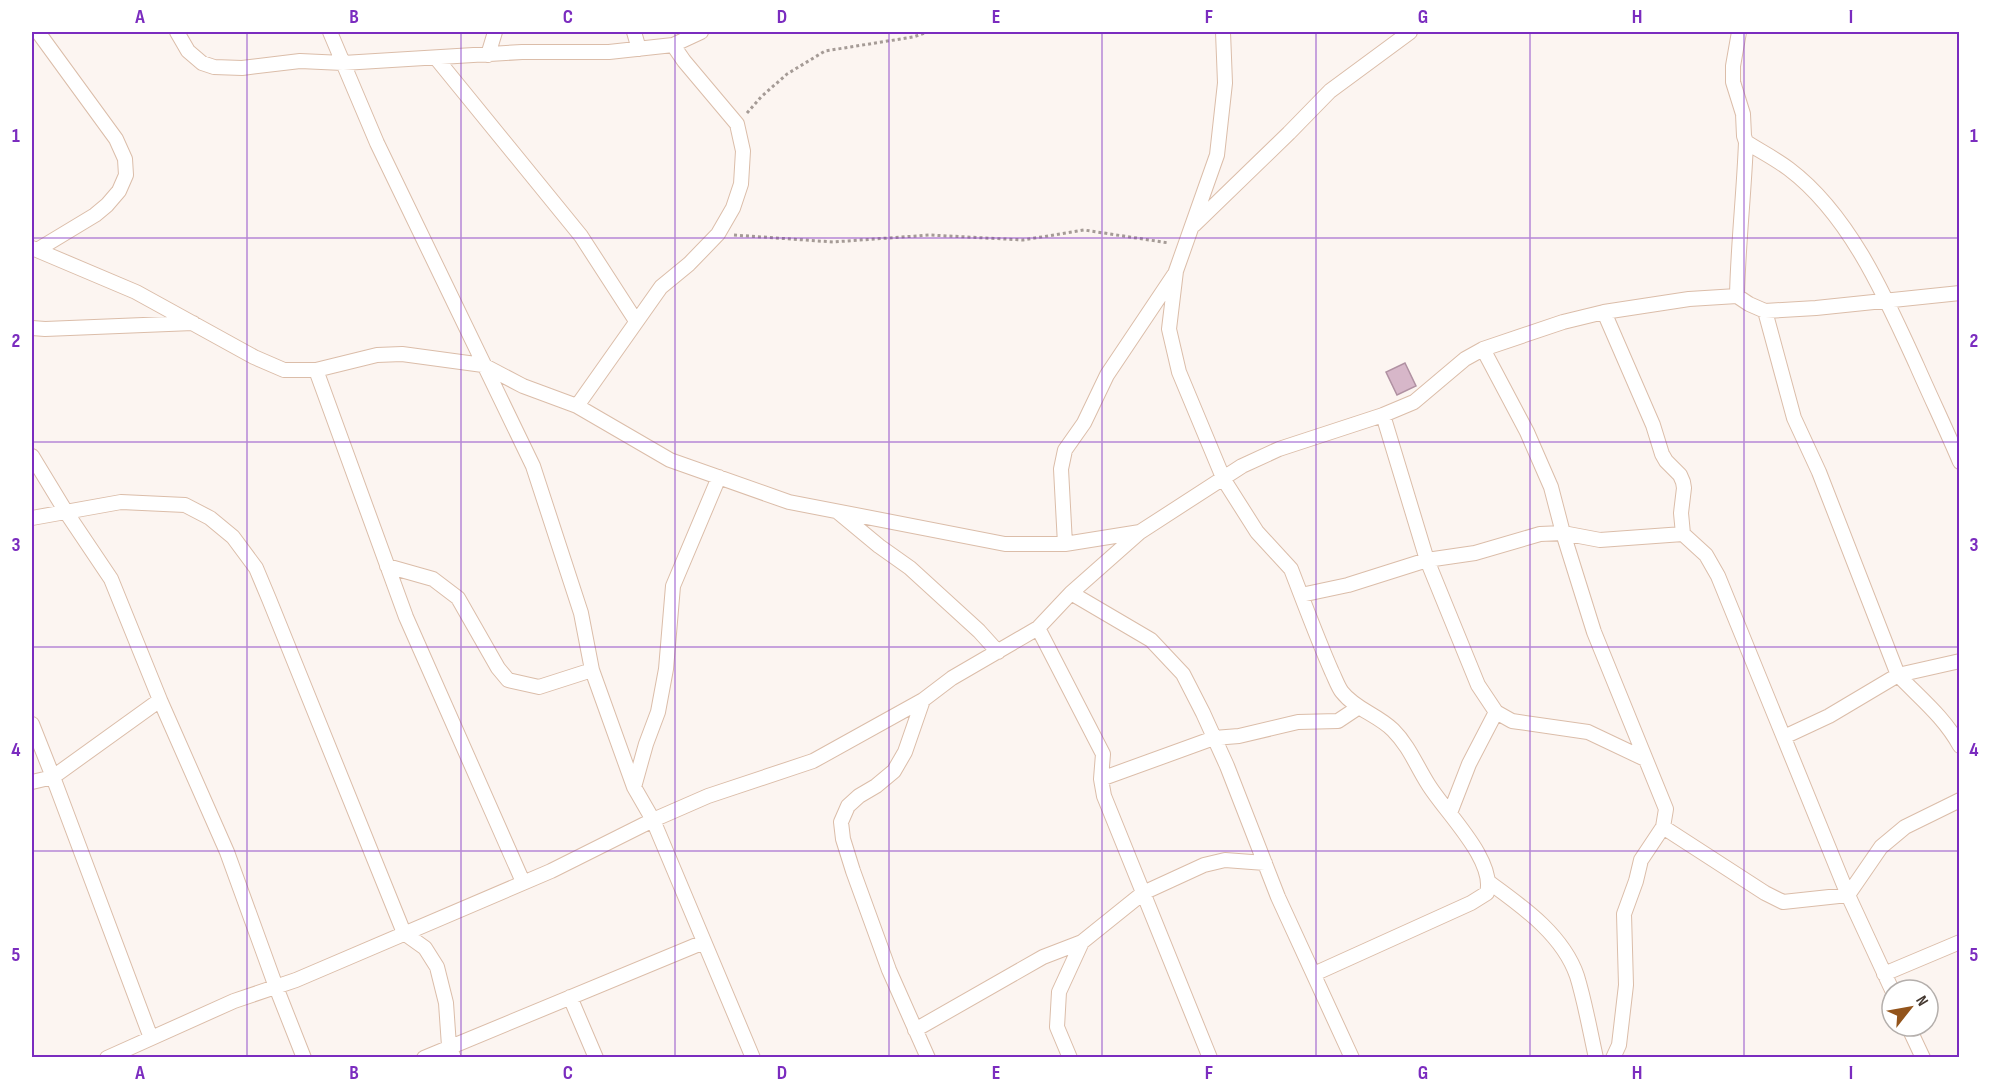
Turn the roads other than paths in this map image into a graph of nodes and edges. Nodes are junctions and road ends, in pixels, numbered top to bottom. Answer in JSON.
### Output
{"nodes":[{"id":1,"x":38,"y":32,"type":"edge"},
{"id":2,"x":177,"y":32,"type":"edge"},
{"id":3,"x":330,"y":32,"type":"edge"},
{"id":4,"x":495,"y":32,"type":"edge"},
{"id":5,"x":634,"y":32,"type":"edge"},
{"id":6,"x":701,"y":32,"type":"edge"},
{"id":7,"x":1223,"y":32,"type":"edge"},
{"id":8,"x":1410,"y":32,"type":"edge"},
{"id":9,"x":1739,"y":32,"type":"edge"},
{"id":10,"x":673,"y":45,"type":"junction"},
{"id":11,"x":639,"y":49,"type":"junction"},
{"id":12,"x":488,"y":54,"type":"junction"},
{"id":13,"x":436,"y":58,"type":"junction"},
{"id":14,"x":343,"y":63,"type":"junction"},
{"id":15,"x":1746,"y":142,"type":"junction"},
{"id":16,"x":1192,"y":226,"type":"junction"},
{"id":17,"x":34,"y":249,"type":"edge"},
{"id":18,"x":1176,"y":271,"type":"junction"},
{"id":19,"x":1959,"y":292,"type":"edge"},
{"id":20,"x":1737,"y":297,"type":"junction"},
{"id":21,"x":1886,"y":301,"type":"junction"},
{"id":22,"x":1765,"y":311,"type":"junction"},
{"id":23,"x":1604,"y":312,"type":"junction"},
{"id":24,"x":636,"y":321,"type":"junction"},
{"id":25,"x":195,"y":323,"type":"junction"},
{"id":26,"x":32,"y":328,"type":"edge"},
{"id":27,"x":1483,"y":349,"type":"junction"},
{"id":28,"x":483,"y":364,"type":"junction"},
{"id":29,"x":316,"y":370,"type":"junction"},
{"id":30,"x":577,"y":406,"type":"junction"},
{"id":31,"x":1383,"y":415,"type":"junction"},
{"id":32,"x":32,"y":456,"type":"edge"},
{"id":33,"x":1959,"y":462,"type":"edge"},
{"id":34,"x":719,"y":477,"type":"junction"},
{"id":35,"x":1224,"y":480,"type":"junction"},
{"id":36,"x":837,"y":511,"type":"junction"},
{"id":37,"x":66,"y":512,"type":"junction"},
{"id":38,"x":32,"y":518,"type":"edge"},
{"id":39,"x":1140,"y":532,"type":"junction"},
{"id":40,"x":1563,"y":533,"type":"junction"},
{"id":41,"x":1683,"y":534,"type":"junction"},
{"id":42,"x":1065,"y":544,"type":"junction"},
{"id":43,"x":1426,"y":560,"type":"junction"},
{"id":44,"x":387,"y":566,"type":"junction"},
{"id":45,"x":1071,"y":593,"type":"junction"},
{"id":46,"x":1301,"y":595,"type":"junction"},
{"id":47,"x":1038,"y":628,"type":"junction"},
{"id":48,"x":998,"y":652,"type":"junction"},
{"id":49,"x":1959,"y":660,"type":"edge"},
{"id":50,"x":592,"y":670,"type":"junction"},
{"id":51,"x":1899,"y":675,"type":"junction"},
{"id":52,"x":160,"y":700,"type":"junction"},
{"id":53,"x":923,"y":700,"type":"junction"},
{"id":54,"x":1359,"y":707,"type":"junction"},
{"id":55,"x":1496,"y":712,"type":"junction"},
{"id":56,"x":32,"y":724,"type":"edge"},
{"id":57,"x":1784,"y":737,"type":"junction"},
{"id":58,"x":1214,"y":738,"type":"junction"},
{"id":59,"x":1959,"y":746,"type":"edge"},
{"id":60,"x":1645,"y":759,"type":"junction"},
{"id":61,"x":53,"y":777,"type":"junction"},
{"id":62,"x":1101,"y":779,"type":"junction"},
{"id":63,"x":32,"y":782,"type":"edge"},
{"id":64,"x":634,"y":787,"type":"junction"},
{"id":65,"x":1959,"y":800,"type":"edge"},
{"id":66,"x":1450,"y":813,"type":"junction"},
{"id":67,"x":653,"y":820,"type":"junction"},
{"id":68,"x":1663,"y":827,"type":"junction"},
{"id":69,"x":1265,"y":863,"type":"junction"},
{"id":70,"x":523,"y":882,"type":"junction"},
{"id":71,"x":1490,"y":883,"type":"junction"},
{"id":72,"x":1143,"y":893,"type":"junction"},
{"id":73,"x":1848,"y":895,"type":"junction"},
{"id":74,"x":405,"y":933,"type":"junction"},
{"id":75,"x":704,"y":942,"type":"junction"},
{"id":76,"x":1082,"y":942,"type":"junction"},
{"id":77,"x":1959,"y":942,"type":"edge"},
{"id":78,"x":1314,"y":974,"type":"junction"},
{"id":79,"x":1884,"y":974,"type":"junction"},
{"id":80,"x":1886,"y":978,"type":"edge"},
{"id":81,"x":276,"y":987,"type":"junction"},
{"id":82,"x":570,"y":997,"type":"junction"},
{"id":83,"x":915,"y":1030,"type":"junction"},
{"id":84,"x":151,"y":1038,"type":"junction"},
{"id":85,"x":1914,"y":1038,"type":"edge"},
{"id":86,"x":452,"y":1052,"type":"edge"},
{"id":87,"x":107,"y":1058,"type":"edge"},
{"id":88,"x":304,"y":1058,"type":"edge"},
{"id":89,"x":424,"y":1058,"type":"edge"},
{"id":90,"x":597,"y":1058,"type":"edge"},
{"id":91,"x":753,"y":1058,"type":"edge"},
{"id":92,"x":928,"y":1058,"type":"edge"},
{"id":93,"x":1070,"y":1058,"type":"edge"},
{"id":94,"x":1210,"y":1058,"type":"edge"},
{"id":95,"x":1352,"y":1058,"type":"edge"},
{"id":96,"x":1596,"y":1058,"type":"edge"},
{"id":97,"x":1613,"y":1058,"type":"edge"},
{"id":98,"x":1923,"y":1058,"type":"edge"}],
"edges":[{"from":1,"to":17,"type":"street"},
{"from":2,"to":14,"type":"street"},
{"from":3,"to":14,"type":"street"},
{"from":4,"to":12,"type":"street"},
{"from":5,"to":11,"type":"street"},
{"from":6,"to":10,"type":"street"},
{"from":7,"to":16,"type":"street"},
{"from":8,"to":16,"type":"street"},
{"from":9,"to":15,"type":"street"},
{"from":10,"to":11,"type":"street"},
{"from":10,"to":24,"type":"street"},
{"from":11,"to":12,"type":"street"},
{"from":12,"to":13,"type":"street"},
{"from":13,"to":14,"type":"street"},
{"from":13,"to":24,"type":"street"},
{"from":14,"to":28,"type":"street"},
{"from":15,"to":20,"type":"street"},
{"from":15,"to":21,"type":"street"},
{"from":16,"to":18,"type":"street"},
{"from":17,"to":25,"type":"street"},
{"from":18,"to":35,"type":"street"},
{"from":18,"to":42,"type":"street"},
{"from":19,"to":21,"type":"street"},
{"from":20,"to":22,"type":"street"},
{"from":20,"to":23,"type":"street"},
{"from":21,"to":22,"type":"street"},
{"from":21,"to":33,"type":"street"},
{"from":22,"to":51,"type":"street"},
{"from":23,"to":27,"type":"street"},
{"from":23,"to":41,"type":"street"},
{"from":24,"to":30,"type":"street"},
{"from":25,"to":26,"type":"street"},
{"from":25,"to":29,"type":"street"},
{"from":27,"to":31,"type":"street"},
{"from":27,"to":40,"type":"street"},
{"from":28,"to":29,"type":"street"},
{"from":28,"to":30,"type":"street"},
{"from":28,"to":50,"type":"street"},
{"from":29,"to":44,"type":"street"},
{"from":30,"to":34,"type":"street"},
{"from":31,"to":35,"type":"street"},
{"from":31,"to":43,"type":"street"},
{"from":32,"to":37,"type":"street"},
{"from":34,"to":36,"type":"street"},
{"from":34,"to":64,"type":"street"},
{"from":35,"to":39,"type":"street"},
{"from":35,"to":46,"type":"street"},
{"from":36,"to":42,"type":"street"},
{"from":36,"to":48,"type":"street"},
{"from":37,"to":38,"type":"street"},
{"from":37,"to":52,"type":"street"},
{"from":37,"to":74,"type":"street"},
{"from":39,"to":42,"type":"street"},
{"from":39,"to":45,"type":"street"},
{"from":40,"to":41,"type":"street"},
{"from":40,"to":43,"type":"street"},
{"from":40,"to":60,"type":"street"},
{"from":41,"to":57,"type":"street"},
{"from":43,"to":46,"type":"street"},
{"from":43,"to":55,"type":"street"},
{"from":44,"to":50,"type":"street"},
{"from":44,"to":70,"type":"street"},
{"from":45,"to":47,"type":"street"},
{"from":45,"to":58,"type":"street"},
{"from":46,"to":54,"type":"street"},
{"from":47,"to":48,"type":"street"},
{"from":47,"to":62,"type":"street"},
{"from":48,"to":53,"type":"street"},
{"from":49,"to":51,"type":"street"},
{"from":50,"to":64,"type":"street"},
{"from":51,"to":57,"type":"street"},
{"from":51,"to":59,"type":"street"},
{"from":52,"to":61,"type":"street"},
{"from":52,"to":81,"type":"street"},
{"from":53,"to":67,"type":"street"},
{"from":53,"to":83,"type":"street"},
{"from":54,"to":58,"type":"street"},
{"from":54,"to":66,"type":"street"},
{"from":55,"to":60,"type":"street"},
{"from":55,"to":66,"type":"street"},
{"from":56,"to":61,"type":"street"},
{"from":57,"to":73,"type":"street"},
{"from":58,"to":62,"type":"street"},
{"from":58,"to":69,"type":"street"},
{"from":60,"to":68,"type":"street"},
{"from":61,"to":63,"type":"street"},
{"from":61,"to":84,"type":"street"},
{"from":62,"to":72,"type":"street"},
{"from":64,"to":67,"type":"street"},
{"from":65,"to":73,"type":"street"},
{"from":66,"to":71,"type":"street"},
{"from":67,"to":70,"type":"street"},
{"from":67,"to":75,"type":"street"},
{"from":68,"to":73,"type":"street"},
{"from":68,"to":97,"type":"street"},
{"from":69,"to":72,"type":"street"},
{"from":69,"to":78,"type":"street"},
{"from":70,"to":74,"type":"street"},
{"from":71,"to":78,"type":"street"},
{"from":71,"to":96,"type":"street"},
{"from":72,"to":76,"type":"street"},
{"from":72,"to":94,"type":"street"},
{"from":73,"to":79,"type":"street"},
{"from":74,"to":81,"type":"street"},
{"from":74,"to":86,"type":"street"},
{"from":75,"to":82,"type":"street"},
{"from":75,"to":91,"type":"street"},
{"from":76,"to":83,"type":"street"},
{"from":76,"to":93,"type":"street"},
{"from":77,"to":79,"type":"street"},
{"from":78,"to":95,"type":"street"},
{"from":79,"to":80,"type":"street"},
{"from":81,"to":84,"type":"street"},
{"from":81,"to":88,"type":"street"},
{"from":82,"to":86,"type":"street"},
{"from":82,"to":90,"type":"street"},
{"from":83,"to":92,"type":"street"},
{"from":84,"to":87,"type":"street"},
{"from":85,"to":98,"type":"street"},
{"from":86,"to":89,"type":"street"}]}
